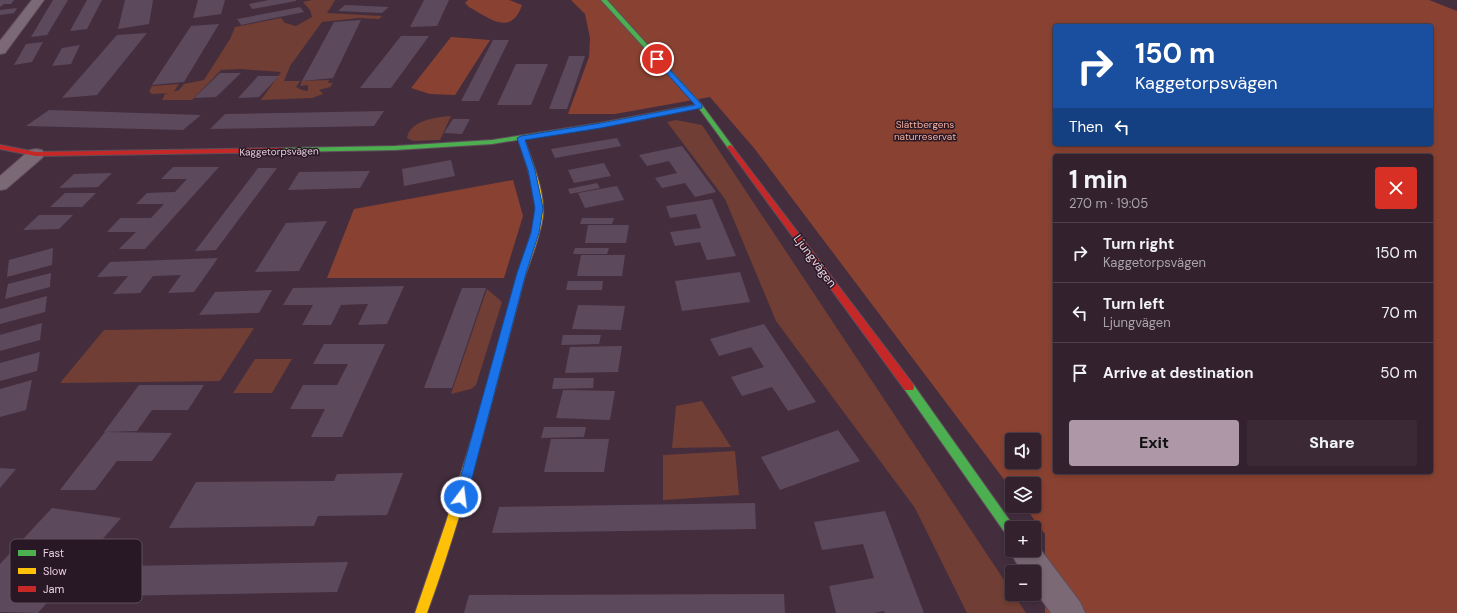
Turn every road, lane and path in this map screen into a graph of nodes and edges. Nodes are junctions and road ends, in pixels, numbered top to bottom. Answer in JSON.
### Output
{"nodes":[{"id":1,"x":38,"y":0,"type":"edge"},
{"id":2,"x":604,"y":0,"type":"edge"},
{"id":3,"x":6,"y":35,"type":"edge"},
{"id":4,"x":0,"y":50,"type":"edge"},
{"id":5,"x":700,"y":106,"type":"junction"},
{"id":6,"x":521,"y":138,"type":"junction"},
{"id":7,"x":0,"y":147,"type":"edge"},
{"id":8,"x":36,"y":154,"type":"junction"},
{"id":9,"x":0,"y":185,"type":"edge"},
{"id":10,"x":1005,"y":523,"type":"edge"},
{"id":11,"x":1029,"y":557,"type":"edge"},
{"id":12,"x":421,"y":613,"type":"edge"},
{"id":13,"x":1069,"y":613,"type":"edge"}],
"edges":[{"from":1,"to":3,"type":"street"},
{"from":2,"to":5,"type":"street","name":"Ljungvägen"},
{"from":3,"to":4,"type":"street"},
{"from":5,"to":6,"type":"street","name":"Kaggetorpsvägen"},
{"from":5,"to":10,"type":"street","name":"Ljungvägen"},
{"from":6,"to":8,"type":"street","name":"Kaggetorpsvägen"},
{"from":6,"to":12,"type":"street"},
{"from":7,"to":8,"type":"street","name":"Kaggetorpsvägen"},
{"from":8,"to":9,"type":"street"},
{"from":11,"to":13,"type":"street"}]}
